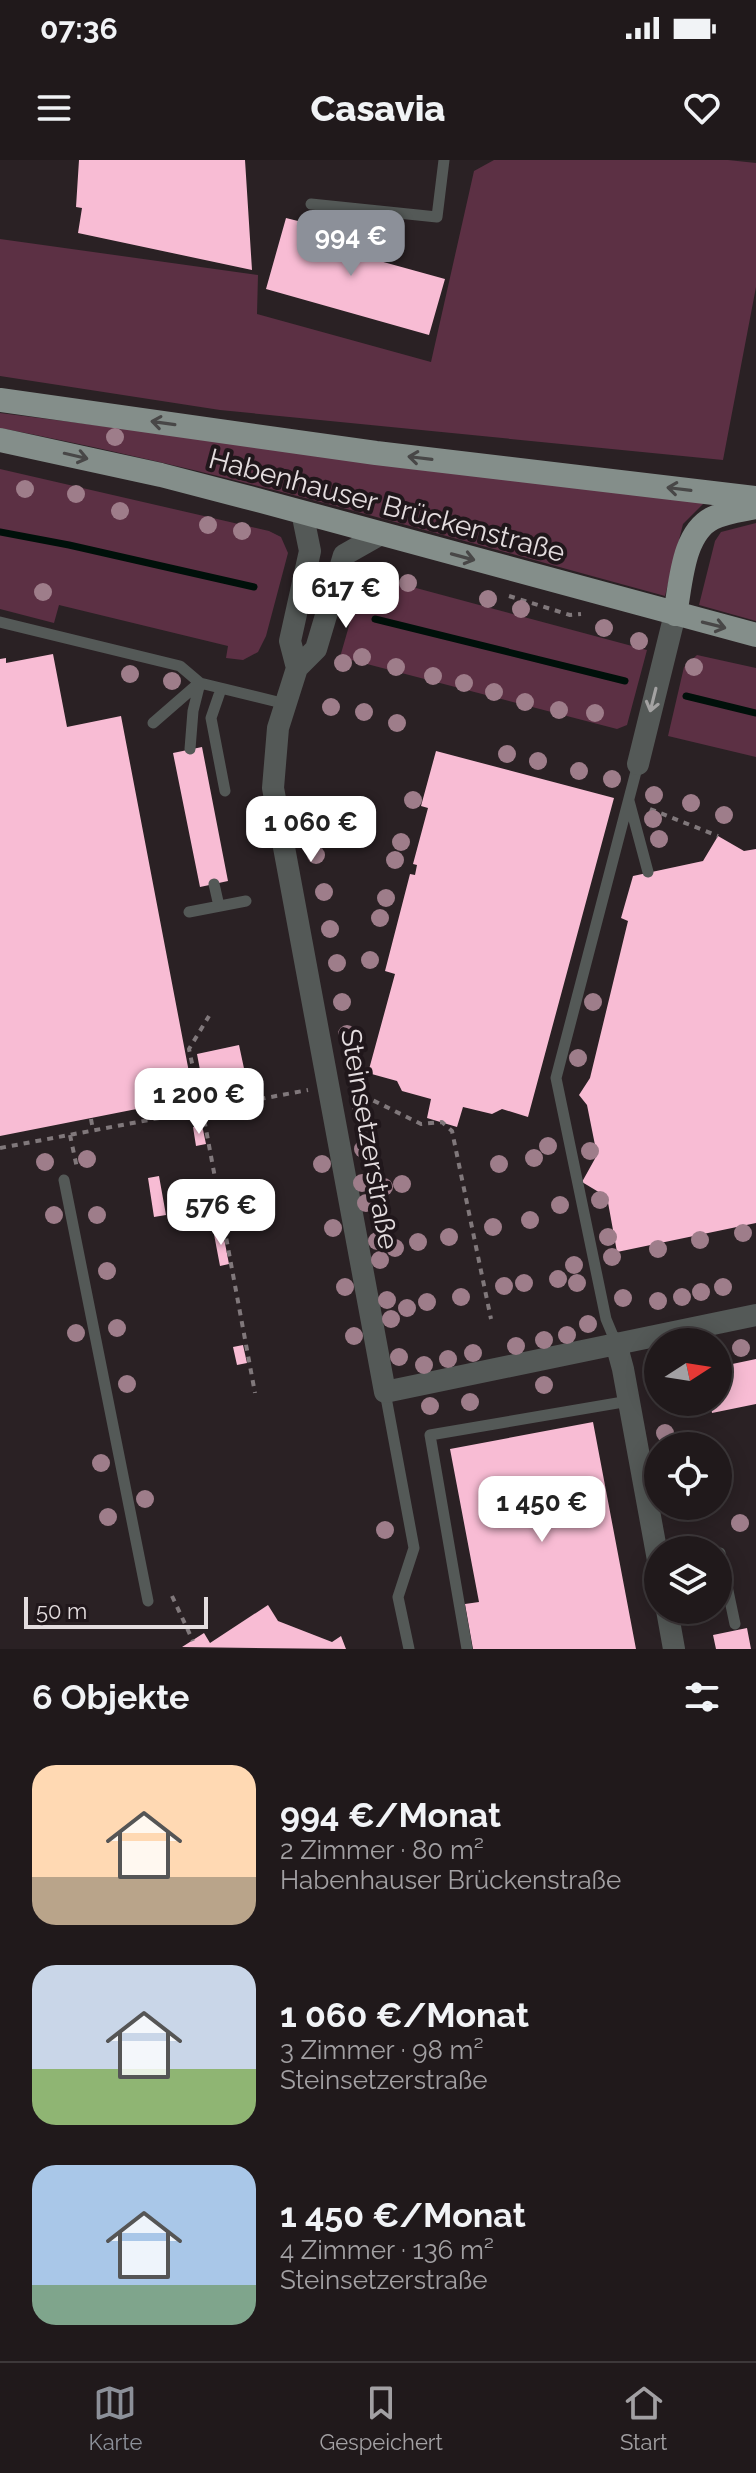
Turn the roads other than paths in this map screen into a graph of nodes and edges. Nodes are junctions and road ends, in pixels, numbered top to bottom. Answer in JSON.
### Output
{"nodes":[{"id":1,"x":444,"y":160,"type":"edge"},
{"id":2,"x":311,"y":204,"type":"dead end"},
{"id":3,"x":0,"y":400,"type":"edge"},
{"id":4,"x":0,"y":440,"type":"edge"},
{"id":5,"x":756,"y":498,"type":"edge"},
{"id":6,"x":756,"y":507,"type":"edge"},
{"id":7,"x":302,"y":512,"type":"junction"},
{"id":8,"x":381,"y":534,"type":"junction"},
{"id":9,"x":675,"y":614,"type":"junction"},
{"id":10,"x":0,"y":622,"type":"edge"},
{"id":11,"x":756,"y":635,"type":"edge"},
{"id":12,"x":297,"y":668,"type":"junction"},
{"id":13,"x":200,"y":683,"type":"junction"},
{"id":14,"x":221,"y":689,"type":"junction"},
{"id":15,"x":286,"y":704,"type":"junction"},
{"id":16,"x":153,"y":723,"type":"dead end"},
{"id":17,"x":190,"y":749,"type":"dead end"},
{"id":18,"x":638,"y":764,"type":"joint"},
{"id":19,"x":225,"y":791,"type":"dead end"},
{"id":20,"x":628,"y":801,"type":"junction"},
{"id":21,"x":648,"y":872,"type":"dead end"},
{"id":22,"x":214,"y":884,"type":"dead end"},
{"id":23,"x":246,"y":901,"type":"dead end"},
{"id":24,"x":219,"y":906,"type":"junction"},
{"id":25,"x":189,"y":912,"type":"dead end"},
{"id":26,"x":64,"y":1180,"type":"dead end"},
{"id":27,"x":756,"y":1315,"type":"edge"},
{"id":28,"x":616,"y":1343,"type":"junction"},
{"id":29,"x":385,"y":1392,"type":"junction"},
{"id":30,"x":629,"y":1401,"type":"junction"},
{"id":31,"x":654,"y":1536,"type":"edge"},
{"id":32,"x":148,"y":1601,"type":"dead end"},
{"id":33,"x":732,"y":1610,"type":"edge"},
{"id":34,"x":670,"y":1624,"type":"edge"},
{"id":35,"x":735,"y":1624,"type":"dead end"},
{"id":36,"x":409,"y":1649,"type":"edge"},
{"id":37,"x":467,"y":1649,"type":"edge"},
{"id":38,"x":674,"y":1649,"type":"edge"}],
"edges":[{"from":1,"to":2,"type":"lane"},
{"from":5,"to":3,"type":"main road","name":"Habenhauser Brückenstraße","one_way":true},
{"from":4,"to":7,"type":"main road","name":"Habenhauser Brückenstraße","one_way":true},
{"from":6,"to":9,"type":"main road"},
{"from":7,"to":8,"type":"main road","name":"Habenhauser Brückenstraße"},
{"from":7,"to":12,"type":"street","name":"Steinsetzerstraße"},
{"from":8,"to":9,"type":"main road","name":"Habenhauser Brückenstraße","one_way":true},
{"from":8,"to":12,"type":"street","name":"Steinsetzerstraße"},
{"from":9,"to":11,"type":"main road","name":"Habenhauser Brückenstraße","one_way":true},
{"from":9,"to":18,"type":"street","one_way":true},
{"from":10,"to":13,"type":"lane"},
{"from":12,"to":15,"type":"street","name":"Steinsetzerstraße"},
{"from":13,"to":14,"type":"lane"},
{"from":13,"to":16,"type":"lane"},
{"from":13,"to":17,"type":"lane"},
{"from":14,"to":15,"type":"lane"},
{"from":14,"to":19,"type":"lane"},
{"from":15,"to":29,"type":"street","name":"Steinsetzerstraße"},
{"from":18,"to":20,"type":"lane"},
{"from":20,"to":21,"type":"lane"},
{"from":20,"to":28,"type":"lane"},
{"from":22,"to":24,"type":"lane"},
{"from":23,"to":24,"type":"lane"},
{"from":24,"to":25,"type":"lane"},
{"from":26,"to":32,"type":"lane"},
{"from":27,"to":28,"type":"street"},
{"from":28,"to":29,"type":"street"},
{"from":28,"to":30,"type":"street"},
{"from":29,"to":36,"type":"lane"},
{"from":30,"to":31,"type":"street"},
{"from":30,"to":37,"type":"lane"},
{"from":33,"to":35,"type":"lane"},
{"from":34,"to":38,"type":"street"}]}
